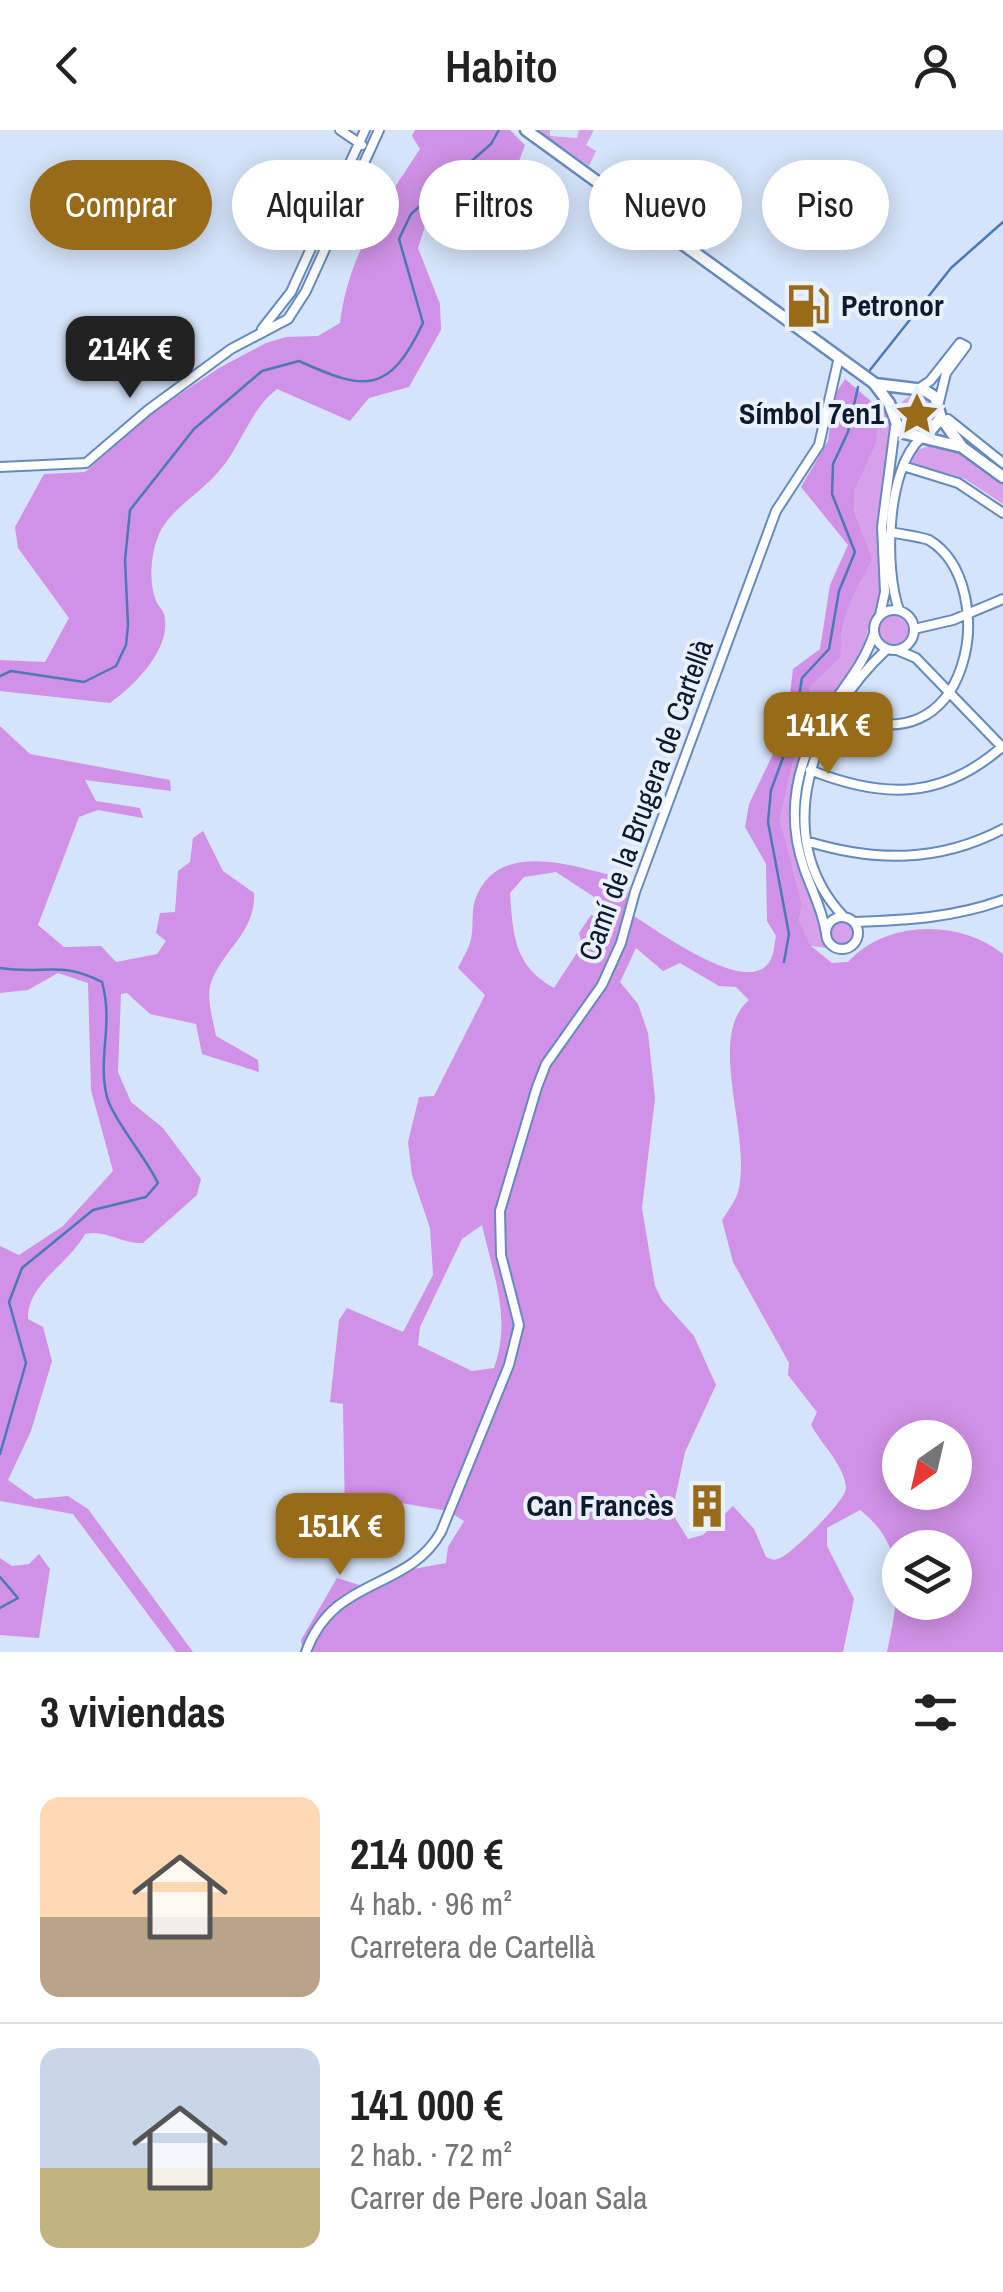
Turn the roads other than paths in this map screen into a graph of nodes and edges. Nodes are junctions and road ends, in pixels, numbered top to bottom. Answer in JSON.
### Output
{"nodes":[{"id":1,"x":340,"y":130,"type":"edge"},
{"id":2,"x":365,"y":130,"type":"edge"},
{"id":3,"x":379,"y":130,"type":"edge"},
{"id":4,"x":526,"y":130,"type":"edge"},
{"id":5,"x":359,"y":144,"type":"junction"},
{"id":6,"x":370,"y":150,"type":"junction"},
{"id":7,"x":278,"y":311,"type":"junction"},
{"id":8,"x":288,"y":318,"type":"junction"},
{"id":9,"x":260,"y":332,"type":"junction"},
{"id":10,"x":839,"y":357,"type":"junction"},
{"id":11,"x":874,"y":384,"type":"junction"},
{"id":12,"x":913,"y":389,"type":"junction"},
{"id":13,"x":892,"y":409,"type":"junction"},
{"id":14,"x":940,"y":410,"type":"junction"},
{"id":15,"x":896,"y":427,"type":"junction"},
{"id":16,"x":920,"y":438,"type":"junction"},
{"id":17,"x":962,"y":446,"type":"junction"},
{"id":18,"x":1003,"y":463,"type":"edge"},
{"id":19,"x":898,"y":465,"type":"junction"},
{"id":20,"x":0,"y":468,"type":"edge"},
{"id":21,"x":1003,"y":477,"type":"edge"},
{"id":22,"x":1003,"y":513,"type":"edge"},
{"id":23,"x":891,"y":532,"type":"junction"},
{"id":24,"x":964,"y":567,"type":"dead end"},
{"id":25,"x":885,"y":592,"type":"junction"},
{"id":26,"x":981,"y":592,"type":"dead end"},
{"id":27,"x":1003,"y":600,"type":"edge"},
{"id":28,"x":987,"y":609,"type":"junction"},
{"id":29,"x":898,"y":610,"type":"junction"},
{"id":30,"x":880,"y":615,"type":"junction"},
{"id":31,"x":914,"y":629,"type":"junction"},
{"id":32,"x":874,"y":634,"type":"junction"},
{"id":33,"x":910,"y":641,"type":"junction"},
{"id":34,"x":884,"y":648,"type":"junction"},
{"id":35,"x":897,"y":650,"type":"junction"},
{"id":36,"x":866,"y":656,"type":"junction"},
{"id":37,"x":916,"y":658,"type":"junction"},
{"id":38,"x":967,"y":690,"type":"dead end"},
{"id":39,"x":956,"y":702,"type":"junction"},
{"id":40,"x":839,"y":710,"type":"junction"},
{"id":41,"x":1003,"y":747,"type":"edge"},
{"id":42,"x":810,"y":770,"type":"junction"},
{"id":43,"x":1003,"y":829,"type":"edge"},
{"id":44,"x":806,"y":841,"type":"junction"},
{"id":45,"x":1003,"y":900,"type":"edge"},
{"id":46,"x":823,"y":908,"type":"junction"},
{"id":47,"x":843,"y":917,"type":"junction"},
{"id":48,"x":855,"y":922,"type":"junction"},
{"id":49,"x":826,"y":932,"type":"junction"},
{"id":50,"x":306,"y":1652,"type":"edge"}],
"edges":[{"from":1,"to":5,"type":"street"},
{"from":2,"to":5,"type":"street"},
{"from":3,"to":6,"type":"street"},
{"from":4,"to":10,"type":"main road"},
{"from":5,"to":6,"type":"street"},
{"from":5,"to":7,"type":"street"},
{"from":6,"to":8,"type":"street"},
{"from":7,"to":8,"type":"street"},
{"from":7,"to":9,"type":"street"},
{"from":8,"to":9,"type":"street"},
{"from":9,"to":20,"type":"street"},
{"from":10,"to":11,"type":"main road"},
{"from":10,"to":50,"type":"street","name":"Camí de la Brugera de Cartellà"},
{"from":11,"to":12,"type":"main road"},
{"from":11,"to":13,"type":"main road"},
{"from":12,"to":13,"type":"main road"},
{"from":12,"to":14,"type":"main road"},
{"from":12,"to":14,"type":"street"},
{"from":13,"to":15,"type":"main road"},
{"from":14,"to":16,"type":"main road"},
{"from":14,"to":17,"type":"main road"},
{"from":14,"to":18,"type":"street"},
{"from":15,"to":16,"type":"main road"},
{"from":15,"to":19,"type":"street"},
{"from":16,"to":17,"type":"main road"},
{"from":16,"to":19,"type":"street"},
{"from":17,"to":21,"type":"main road"},
{"from":19,"to":22,"type":"street"},
{"from":19,"to":23,"type":"street"},
{"from":19,"to":25,"type":"street"},
{"from":23,"to":24,"type":"street"},
{"from":23,"to":29,"type":"street"},
{"from":25,"to":29,"type":"street"},
{"from":25,"to":30,"type":"street"},
{"from":26,"to":28,"type":"street"},
{"from":27,"to":28,"type":"street"},
{"from":28,"to":31,"type":"street"},
{"from":29,"to":30,"type":"street"},
{"from":29,"to":31,"type":"street"},
{"from":30,"to":32,"type":"street"},
{"from":31,"to":33,"type":"street"},
{"from":32,"to":34,"type":"street"},
{"from":32,"to":36,"type":"street"},
{"from":33,"to":35,"type":"street"},
{"from":33,"to":37,"type":"street"},
{"from":34,"to":35,"type":"street"},
{"from":34,"to":36,"type":"street"},
{"from":34,"to":40,"type":"street"},
{"from":35,"to":37,"type":"street"},
{"from":36,"to":46,"type":"street"},
{"from":37,"to":39,"type":"street"},
{"from":38,"to":39,"type":"street"},
{"from":39,"to":40,"type":"street"},
{"from":39,"to":41,"type":"street"},
{"from":40,"to":42,"type":"street"},
{"from":41,"to":42,"type":"street"},
{"from":42,"to":44,"type":"street"},
{"from":43,"to":44,"type":"street"},
{"from":44,"to":47,"type":"street"},
{"from":45,"to":48,"type":"street"},
{"from":46,"to":47,"type":"street"},
{"from":46,"to":49,"type":"street"},
{"from":47,"to":48,"type":"street"},
{"from":47,"to":49,"type":"street"},
{"from":48,"to":49,"type":"street"}]}
